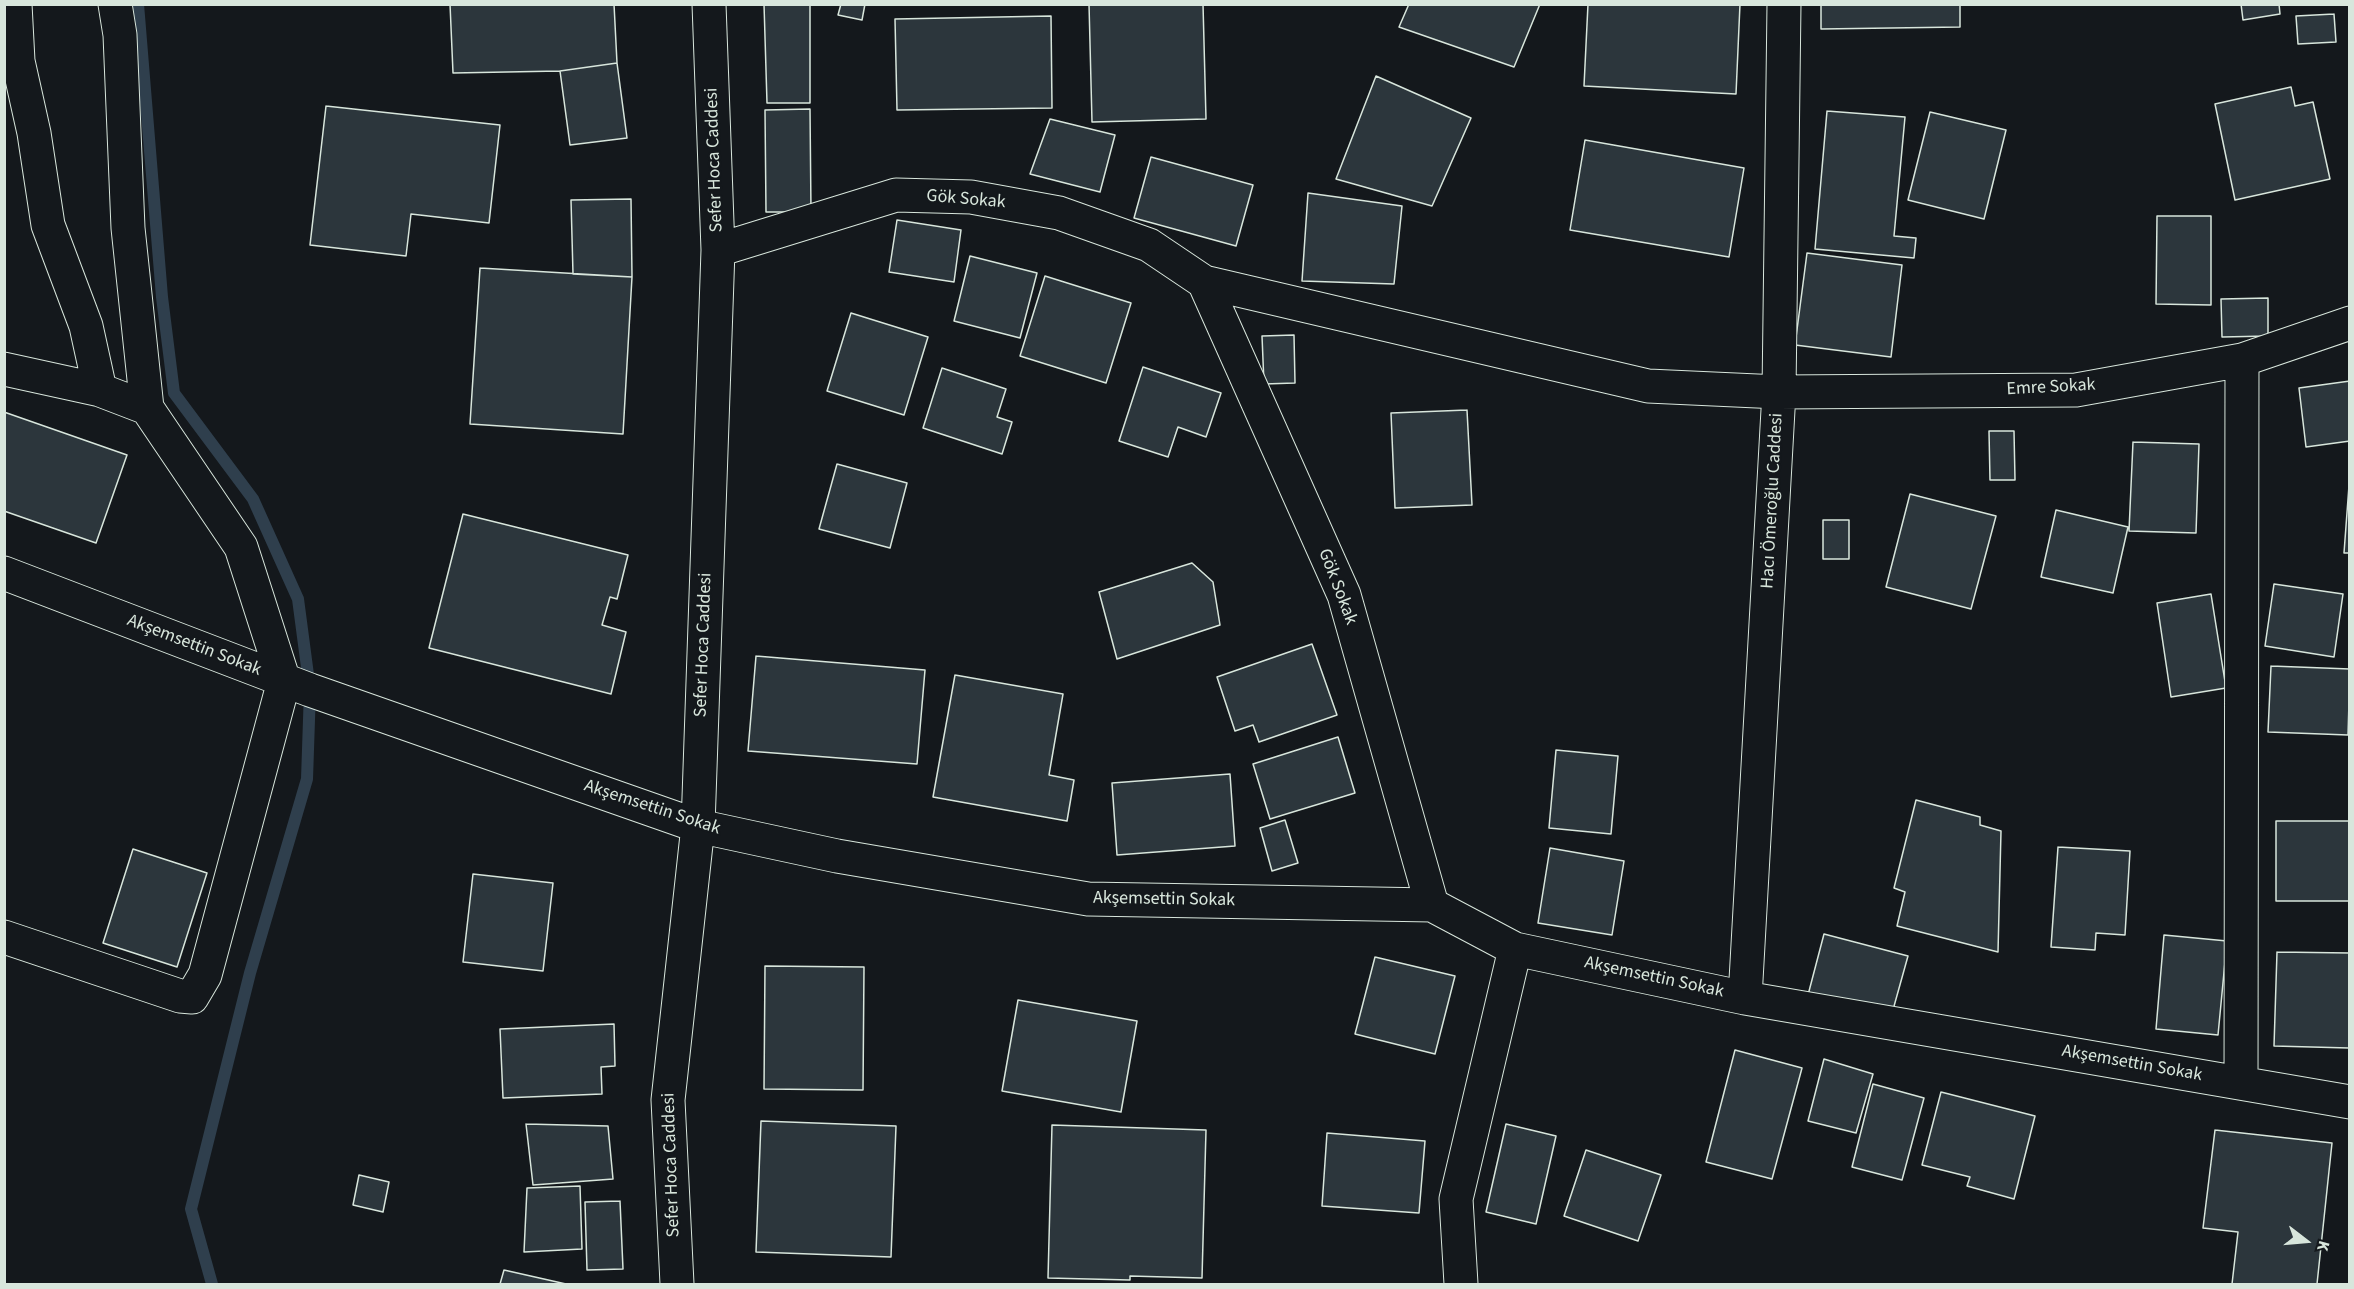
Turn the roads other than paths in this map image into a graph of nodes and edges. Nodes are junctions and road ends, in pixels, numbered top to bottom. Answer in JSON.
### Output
{"nodes":[{"id":1,"x":15,"y":4,"type":"edge"},
{"id":2,"x":115,"y":4,"type":"edge"},
{"id":3,"x":709,"y":4,"type":"edge"},
{"id":4,"x":1785,"y":4,"type":"edge"},
{"id":5,"x":11,"y":66,"type":"edge"},
{"id":6,"x":718,"y":250,"type":"junction"},
{"id":7,"x":1204,"y":282,"type":"junction"},
{"id":8,"x":2349,"y":323,"type":"edge"},
{"id":9,"x":2242,"y":360,"type":"junction"},
{"id":10,"x":4,"y":369,"type":"edge"},
{"id":11,"x":100,"y":390,"type":"junction"},
{"id":12,"x":1779,"y":392,"type":"junction"},
{"id":13,"x":147,"y":408,"type":"junction"},
{"id":14,"x":4,"y":573,"type":"edge"},
{"id":15,"x":284,"y":681,"type":"junction"},
{"id":16,"x":698,"y":826,"type":"junction"},
{"id":17,"x":1432,"y":905,"type":"junction"},
{"id":18,"x":4,"y":937,"type":"edge"},
{"id":19,"x":1515,"y":949,"type":"junction"},
{"id":20,"x":1745,"y":998,"type":"junction"},
{"id":21,"x":2241,"y":1083,"type":"junction"},
{"id":22,"x":2349,"y":1102,"type":"edge"},
{"id":23,"x":677,"y":1284,"type":"edge"},
{"id":24,"x":1461,"y":1284,"type":"edge"}],
"edges":[{"from":1,"to":5,"type":"street"},
{"from":2,"to":13,"type":"street"},
{"from":3,"to":6,"type":"street","name":"Sefer Hoca Caddesi"},
{"from":4,"to":12,"type":"street","name":"Hacı Ömeroğlu Caddesi"},
{"from":5,"to":11,"type":"street"},
{"from":6,"to":7,"type":"street","name":"Gök Sokak"},
{"from":6,"to":16,"type":"street","name":"Sefer Hoca Caddesi"},
{"from":7,"to":12,"type":"street","name":"Gök Sokak"},
{"from":7,"to":17,"type":"street","name":"Gök Sokak"},
{"from":8,"to":9,"type":"street","name":"Emre Sokak"},
{"from":9,"to":12,"type":"street","name":"Emre Sokak"},
{"from":9,"to":21,"type":"street"},
{"from":10,"to":11,"type":"street"},
{"from":11,"to":13,"type":"street"},
{"from":12,"to":20,"type":"street","name":"Hacı Ömeroğlu Caddesi"},
{"from":13,"to":15,"type":"street"},
{"from":14,"to":15,"type":"street","name":"Akşemsettin Sokak"},
{"from":15,"to":16,"type":"street","name":"Akşemsettin Sokak"},
{"from":15,"to":18,"type":"street"},
{"from":16,"to":17,"type":"street","name":"Akşemsettin Sokak"},
{"from":16,"to":23,"type":"street","name":"Sefer Hoca Caddesi"},
{"from":17,"to":19,"type":"street","name":"Akşemsettin Sokak"},
{"from":19,"to":20,"type":"street","name":"Akşemsettin Sokak"},
{"from":19,"to":24,"type":"street"},
{"from":20,"to":21,"type":"street","name":"Akşemsettin Sokak"},
{"from":21,"to":22,"type":"street","name":"Akşemsettin Sokak"}]}
